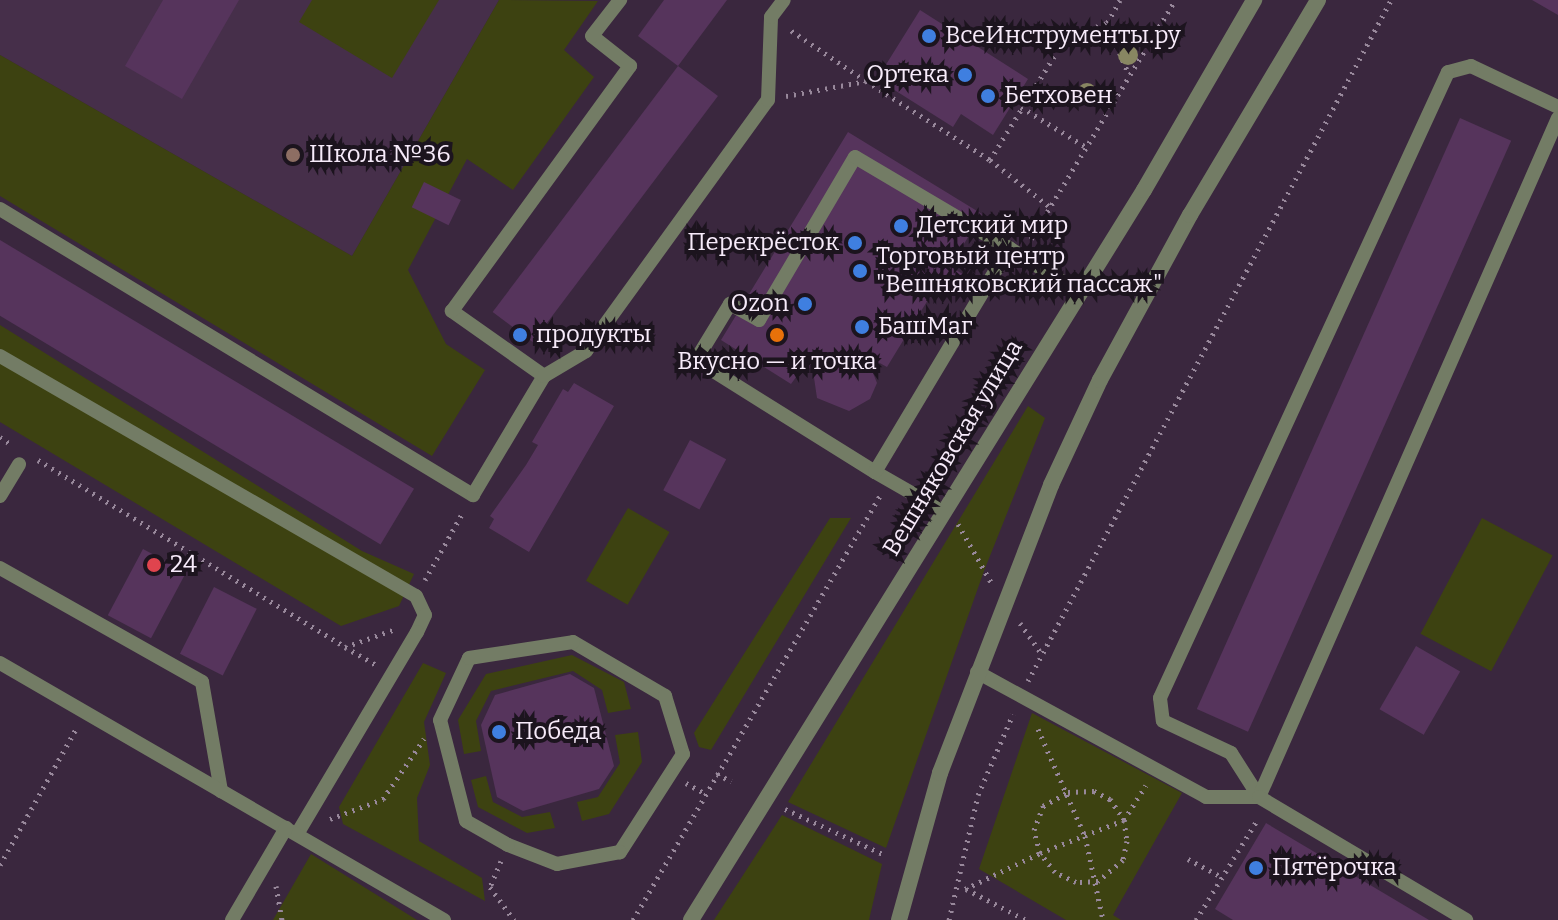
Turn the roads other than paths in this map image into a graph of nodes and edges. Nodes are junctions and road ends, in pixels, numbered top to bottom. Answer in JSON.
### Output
{"nodes":[{"id":1,"x":620,"y":0,"type":"edge"},
{"id":2,"x":784,"y":0,"type":"edge"},
{"id":3,"x":1254,"y":0,"type":"edge"},
{"id":4,"x":1318,"y":0,"type":"edge"},
{"id":5,"x":1558,"y":107,"type":"edge"},
{"id":6,"x":1558,"y":118,"type":"edge"},
{"id":7,"x":0,"y":209,"type":"edge"},
{"id":8,"x":1009,"y":248,"type":"junction"},
{"id":9,"x":1077,"y":291,"type":"junction"},
{"id":10,"x":0,"y":356,"type":"edge"},
{"id":11,"x":544,"y":376,"type":"junction"},
{"id":12,"x":19,"y":464,"type":"dead end"},
{"id":13,"x":875,"y":472,"type":"junction"},
{"id":14,"x":0,"y":496,"type":"edge"},
{"id":15,"x":943,"y":511,"type":"junction"},
{"id":16,"x":0,"y":568,"type":"edge"},
{"id":17,"x":0,"y":663,"type":"edge"},
{"id":18,"x":977,"y":672,"type":"junction"},
{"id":19,"x":221,"y":791,"type":"junction"},
{"id":20,"x":1263,"y":800,"type":"junction"},
{"id":21,"x":292,"y":831,"type":"junction"},
{"id":22,"x":508,"y":845,"type":"joint"},
{"id":23,"x":232,"y":920,"type":"edge"},
{"id":24,"x":444,"y":920,"type":"edge"},
{"id":25,"x":691,"y":920,"type":"edge"},
{"id":26,"x":899,"y":920,"type":"edge"},
{"id":27,"x":1466,"y":920,"type":"edge"}],
"edges":[{"from":1,"to":11,"type":"lane"},
{"from":2,"to":11,"type":"lane"},
{"from":3,"to":9,"type":"street","name":"Вешняковская улица"},
{"from":4,"to":18,"type":"street"},
{"from":5,"to":20,"type":"lane"},
{"from":6,"to":20,"type":"lane"},
{"from":7,"to":11,"type":"lane"},
{"from":8,"to":9,"type":"lane"},
{"from":8,"to":13,"type":"lane"},
{"from":8,"to":13,"type":"lane"},
{"from":9,"to":15,"type":"street","name":"Вешняковская улица"},
{"from":10,"to":21,"type":"lane"},
{"from":12,"to":14,"type":"lane"},
{"from":13,"to":15,"type":"lane"},
{"from":15,"to":25,"type":"street","name":"Вешняковская улица"},
{"from":16,"to":19,"type":"lane"},
{"from":17,"to":19,"type":"lane"},
{"from":18,"to":20,"type":"lane"},
{"from":18,"to":26,"type":"street"},
{"from":19,"to":21,"type":"lane"},
{"from":20,"to":27,"type":"lane"},
{"from":21,"to":23,"type":"lane"},
{"from":21,"to":24,"type":"lane"},
{"from":22,"to":22,"type":"lane"}]}
